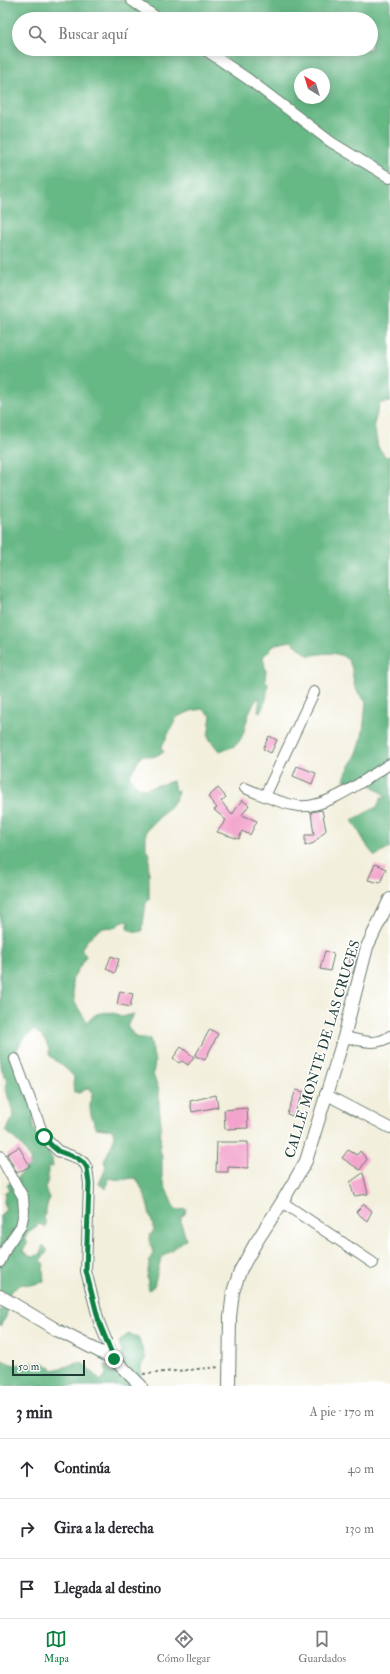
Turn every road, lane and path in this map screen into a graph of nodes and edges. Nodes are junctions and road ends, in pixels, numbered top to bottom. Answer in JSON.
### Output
{"nodes":[{"id":1,"x":131,"y":0,"type":"edge"},
{"id":2,"x":149,"y":12,"type":"edge"},
{"id":3,"x":214,"y":56,"type":"edge"},
{"id":4,"x":390,"y":178,"type":"edge"},
{"id":5,"x":314,"y":692,"type":"dead end"},
{"id":6,"x":390,"y":764,"type":"edge"},
{"id":7,"x":245,"y":788,"type":"dead end"},
{"id":8,"x":265,"y":796,"type":"junction"},
{"id":9,"x":390,"y":899,"type":"edge"},
{"id":10,"x":390,"y":1036,"type":"edge"},
{"id":11,"x":344,"y":1037,"type":"junction"},
{"id":12,"x":15,"y":1059,"type":"dead end"},
{"id":13,"x":325,"y":1094,"type":"junction"},
{"id":14,"x":390,"y":1128,"type":"edge"},
{"id":15,"x":0,"y":1156,"type":"edge"},
{"id":16,"x":282,"y":1202,"type":"junction"},
{"id":17,"x":0,"y":1262,"type":"edge"},
{"id":18,"x":373,"y":1263,"type":"dead end"},
{"id":19,"x":0,"y":1296,"type":"edge"},
{"id":20,"x":114,"y":1359,"type":"junction"},
{"id":21,"x":229,"y":1366,"type":"junction"},
{"id":22,"x":131,"y":1375,"type":"junction"},
{"id":23,"x":141,"y":1386,"type":"edge"},
{"id":24,"x":229,"y":1386,"type":"edge"}],
"edges":[{"from":1,"to":2,"type":"street"},
{"from":3,"to":4,"type":"street"},
{"from":5,"to":8,"type":"street"},
{"from":6,"to":8,"type":"street"},
{"from":7,"to":8,"type":"street"},
{"from":9,"to":11,"type":"street","name":"CALLE MONTE DE LAS CRUCES"},
{"from":10,"to":11,"type":"street"},
{"from":11,"to":13,"type":"street","name":"CALLE MONTE DE LAS CRUCES"},
{"from":12,"to":20,"type":"street"},
{"from":13,"to":14,"type":"street"},
{"from":13,"to":16,"type":"street","name":"CALLE MONTE DE LAS CRUCES"},
{"from":15,"to":17,"type":"street"},
{"from":16,"to":18,"type":"street"},
{"from":16,"to":21,"type":"street","name":"CALLE MONTE DE LAS CRUCES"},
{"from":19,"to":20,"type":"street"},
{"from":20,"to":22,"type":"street"},
{"from":21,"to":22,"type":"path"},
{"from":21,"to":24,"type":"street","name":"CALLE MONTE DE LAS CRUCES"},
{"from":22,"to":23,"type":"street"}]}
